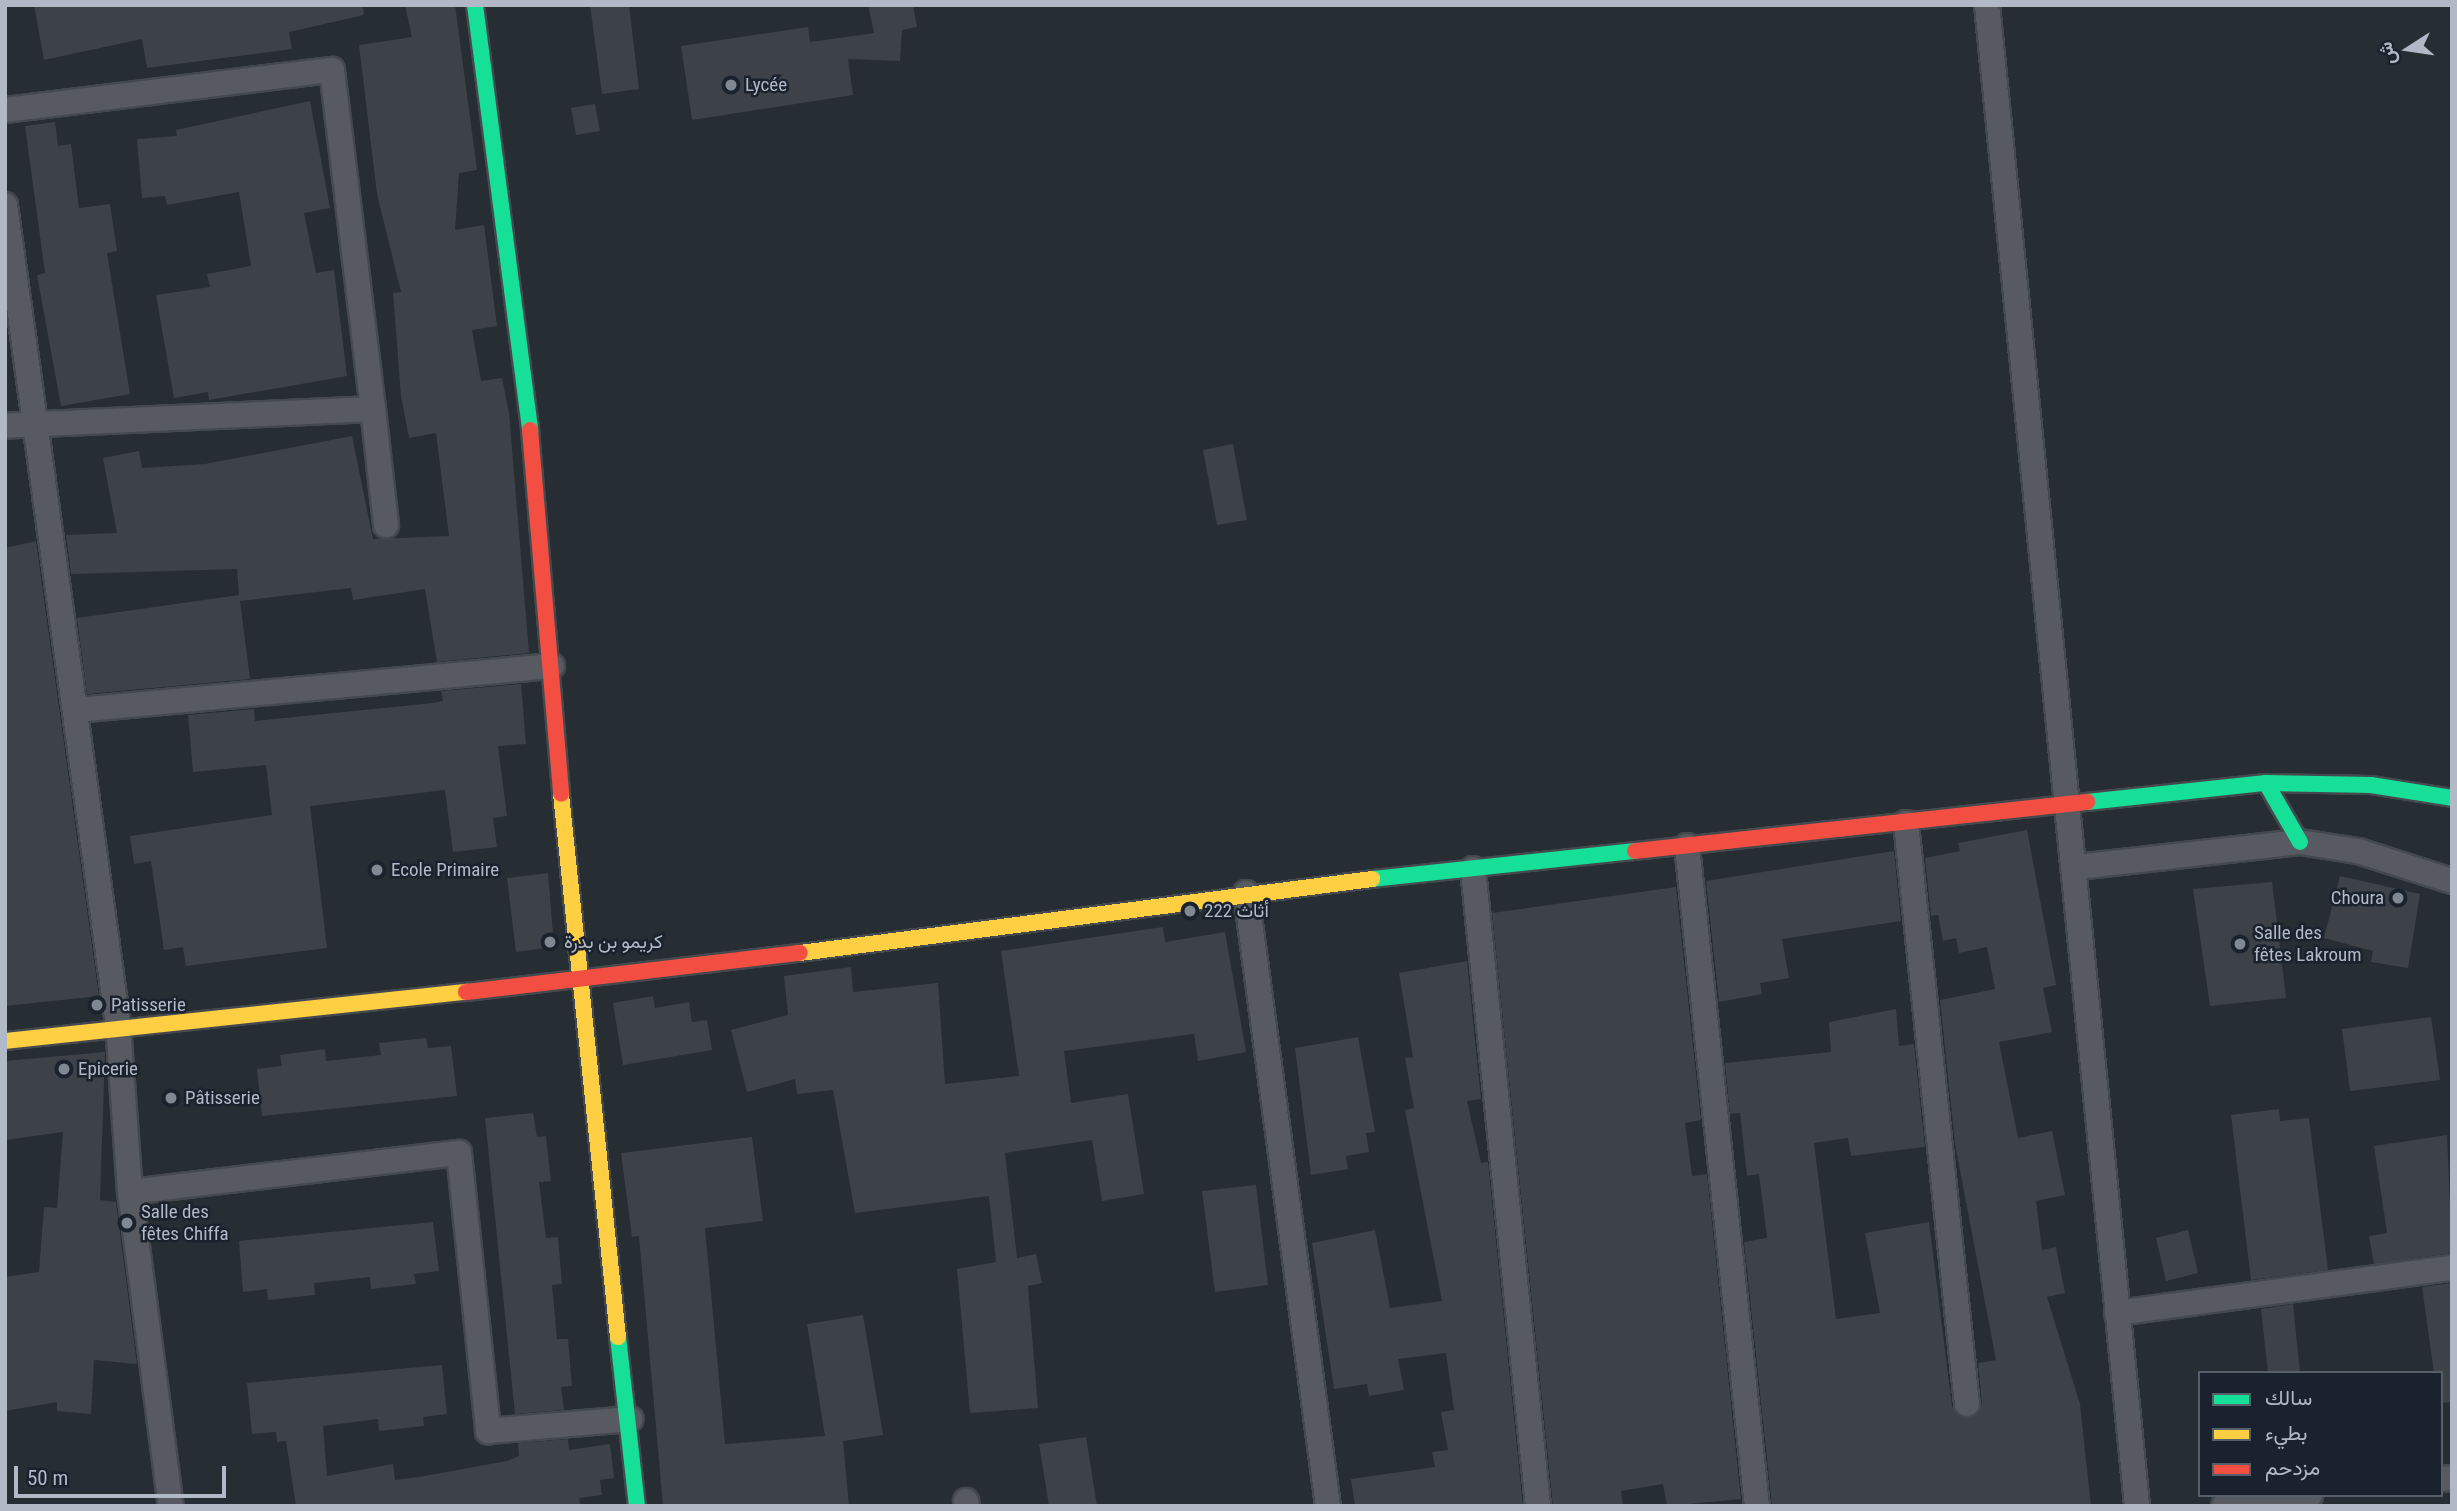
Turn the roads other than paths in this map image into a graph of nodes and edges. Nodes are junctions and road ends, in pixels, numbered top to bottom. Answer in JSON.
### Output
{"nodes":[{"id":1,"x":475,"y":5,"type":"edge"},
{"id":2,"x":1987,"y":5,"type":"edge"},
{"id":3,"x":5,"y":110,"type":"edge"},
{"id":4,"x":5,"y":205,"type":"edge"},
{"id":5,"x":373,"y":409,"type":"junction"},
{"id":6,"x":35,"y":424,"type":"junction"},
{"id":7,"x":5,"y":426,"type":"edge"},
{"id":8,"x":386,"y":525,"type":"dead end"},
{"id":9,"x":552,"y":666,"type":"junction"},
{"id":10,"x":78,"y":710,"type":"junction"},
{"id":11,"x":2266,"y":783,"type":"junction"},
{"id":12,"x":2452,"y":798,"type":"edge"},
{"id":13,"x":2069,"y":805,"type":"junction"},
{"id":14,"x":1906,"y":823,"type":"junction"},
{"id":15,"x":2300,"y":842,"type":"junction"},
{"id":16,"x":1687,"y":846,"type":"junction"},
{"id":17,"x":2077,"y":867,"type":"junction"},
{"id":18,"x":1473,"y":869,"type":"junction"},
{"id":19,"x":2452,"y":881,"type":"edge"},
{"id":20,"x":1246,"y":893,"type":"junction"},
{"id":21,"x":577,"y":979,"type":"junction"},
{"id":22,"x":118,"y":1025,"type":"junction"},
{"id":23,"x":5,"y":1041,"type":"edge"},
{"id":24,"x":130,"y":1192,"type":"junction"},
{"id":25,"x":2452,"y":1268,"type":"edge"},
{"id":26,"x":2117,"y":1313,"type":"junction"},
{"id":27,"x":1967,"y":1404,"type":"dead end"},
{"id":28,"x":630,"y":1419,"type":"junction"},
{"id":29,"x":2294,"y":1497,"type":"edge"},
{"id":30,"x":171,"y":1506,"type":"edge"},
{"id":31,"x":636,"y":1506,"type":"edge"},
{"id":32,"x":1328,"y":1506,"type":"edge"},
{"id":33,"x":1538,"y":1506,"type":"edge"},
{"id":34,"x":1757,"y":1506,"type":"edge"},
{"id":35,"x":2137,"y":1506,"type":"edge"},
{"id":36,"x":2224,"y":1506,"type":"edge"}],
"edges":[{"from":1,"to":9,"type":"main road"},
{"from":2,"to":13,"type":"street"},
{"from":3,"to":5,"type":"street"},
{"from":4,"to":6,"type":"street"},
{"from":5,"to":6,"type":"street"},
{"from":5,"to":8,"type":"street"},
{"from":6,"to":7,"type":"street"},
{"from":6,"to":10,"type":"street"},
{"from":9,"to":10,"type":"street"},
{"from":9,"to":21,"type":"main road"},
{"from":10,"to":22,"type":"street"},
{"from":11,"to":12,"type":"main road"},
{"from":11,"to":13,"type":"main road"},
{"from":11,"to":15,"type":"main road"},
{"from":13,"to":14,"type":"main road"},
{"from":13,"to":17,"type":"street"},
{"from":14,"to":16,"type":"main road"},
{"from":14,"to":27,"type":"street"},
{"from":15,"to":17,"type":"street"},
{"from":15,"to":19,"type":"street"},
{"from":16,"to":18,"type":"main road"},
{"from":16,"to":34,"type":"street"},
{"from":17,"to":26,"type":"street"},
{"from":18,"to":20,"type":"main road"},
{"from":18,"to":33,"type":"street"},
{"from":20,"to":21,"type":"main road"},
{"from":20,"to":32,"type":"street"},
{"from":21,"to":22,"type":"main road"},
{"from":21,"to":28,"type":"main road"},
{"from":22,"to":23,"type":"main road"},
{"from":22,"to":24,"type":"street"},
{"from":24,"to":28,"type":"street"},
{"from":24,"to":30,"type":"street"},
{"from":25,"to":26,"type":"street"},
{"from":26,"to":35,"type":"street"},
{"from":28,"to":31,"type":"main road"},
{"from":29,"to":36,"type":"street"}]}
